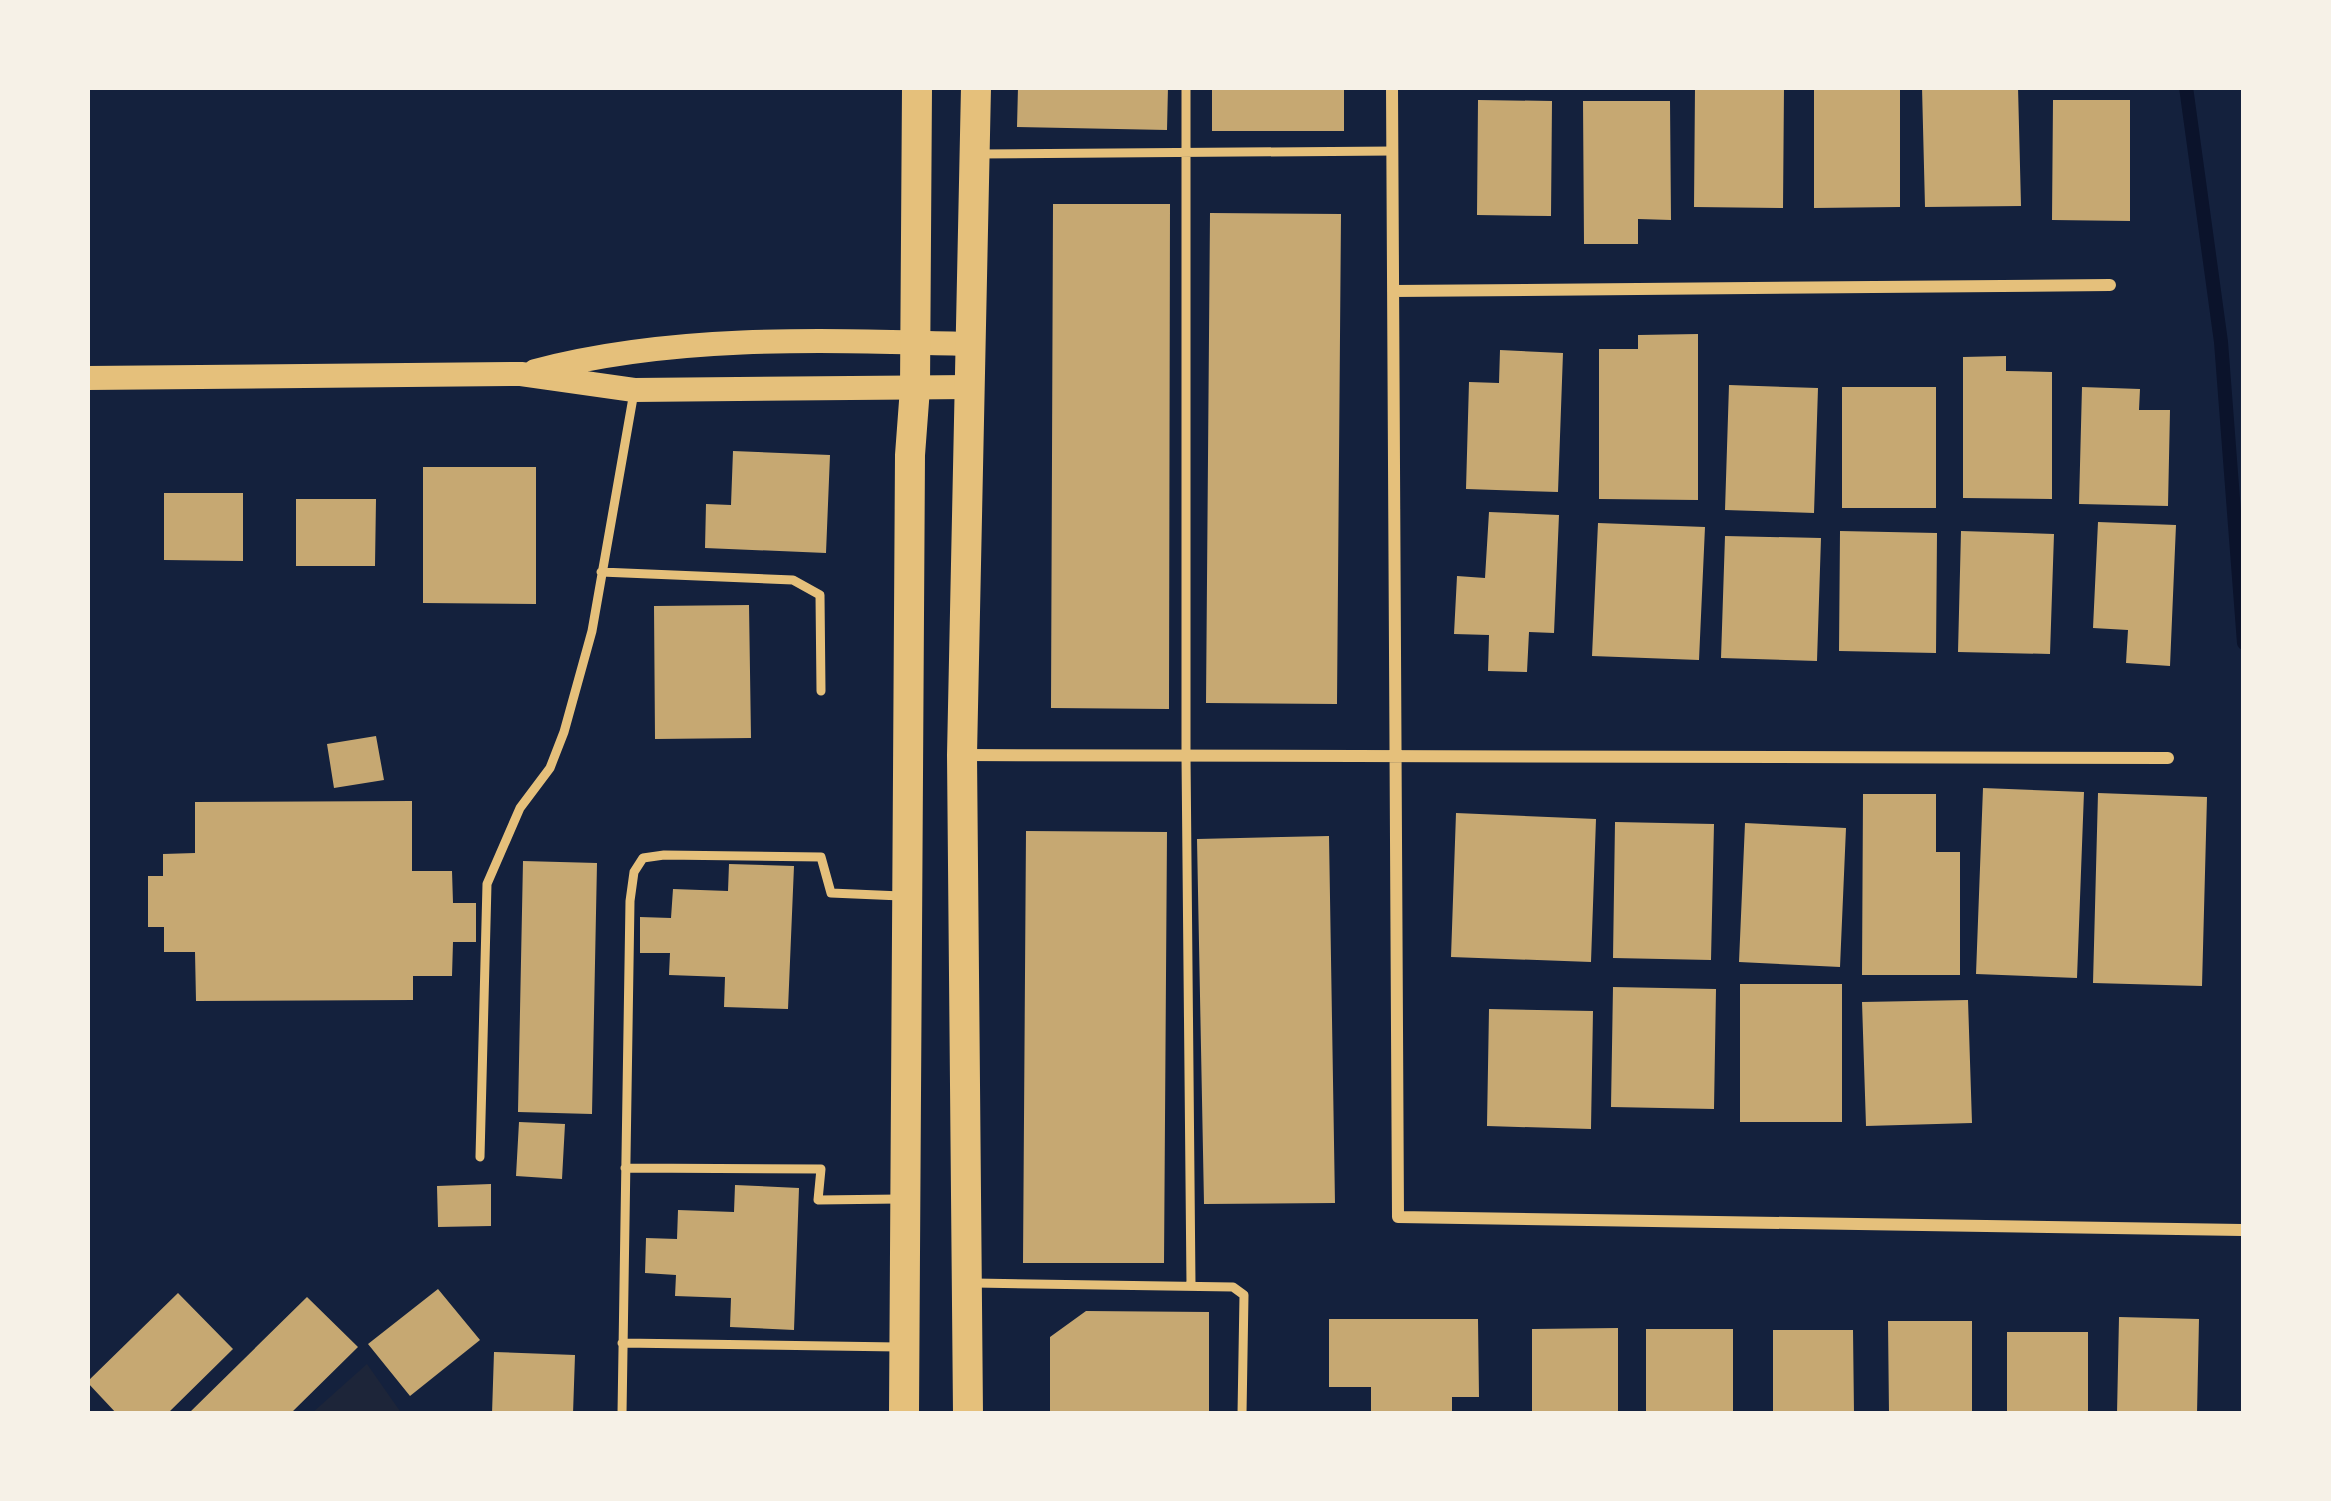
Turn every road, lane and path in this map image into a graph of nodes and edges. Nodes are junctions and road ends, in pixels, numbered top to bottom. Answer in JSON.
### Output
{"nodes":[{"id":1,"x":917,"y":87,"type":"edge"},
{"id":2,"x":976,"y":87,"type":"edge"},
{"id":3,"x":1186,"y":87,"type":"edge"},
{"id":4,"x":1392,"y":87,"type":"edge"},
{"id":5,"x":1393,"y":151,"type":"junction"},
{"id":6,"x":1185,"y":153,"type":"junction"},
{"id":7,"x":976,"y":154,"type":"junction"},
{"id":8,"x":2110,"y":285,"type":"dead end"},
{"id":9,"x":1393,"y":291,"type":"junction"},
{"id":10,"x":914,"y":342,"type":"junction"},
{"id":11,"x":970,"y":344,"type":"junction"},
{"id":12,"x":521,"y":374,"type":"junction"},
{"id":13,"x":87,"y":378,"type":"edge"},
{"id":14,"x":970,"y":387,"type":"junction"},
{"id":15,"x":915,"y":388,"type":"junction"},
{"id":16,"x":634,"y":390,"type":"junction"},
{"id":17,"x":601,"y":572,"type":"junction"},
{"id":18,"x":821,"y":691,"type":"dead end"},
{"id":19,"x":962,"y":755,"type":"junction"},
{"id":20,"x":1186,"y":755,"type":"junction"},
{"id":21,"x":1395,"y":756,"type":"junction"},
{"id":22,"x":2168,"y":758,"type":"dead end"},
{"id":23,"x":906,"y":896,"type":"junction"},
{"id":24,"x":480,"y":1157,"type":"dead end"},
{"id":25,"x":626,"y":1168,"type":"junction"},
{"id":26,"x":902,"y":1199,"type":"junction"},
{"id":27,"x":2242,"y":1230,"type":"edge"},
{"id":28,"x":967,"y":1283,"type":"junction"},
{"id":29,"x":1192,"y":1285,"type":"junction"},
{"id":30,"x":622,"y":1343,"type":"junction"},
{"id":31,"x":904,"y":1347,"type":"junction"},
{"id":32,"x":622,"y":1414,"type":"edge"},
{"id":33,"x":904,"y":1414,"type":"edge"},
{"id":34,"x":968,"y":1414,"type":"edge"},
{"id":35,"x":1242,"y":1414,"type":"edge"}],
"edges":[{"from":1,"to":10,"type":"main road"},
{"from":2,"to":7,"type":"main road"},
{"from":3,"to":6,"type":"lane"},
{"from":4,"to":5,"type":"street"},
{"from":5,"to":6,"type":"lane"},
{"from":5,"to":9,"type":"street"},
{"from":6,"to":7,"type":"lane"},
{"from":6,"to":20,"type":"lane"},
{"from":7,"to":11,"type":"main road"},
{"from":8,"to":9,"type":"street"},
{"from":9,"to":21,"type":"street"},
{"from":10,"to":11,"type":"main road"},
{"from":10,"to":12,"type":"main road"},
{"from":10,"to":15,"type":"main road"},
{"from":11,"to":14,"type":"main road"},
{"from":12,"to":13,"type":"main road"},
{"from":12,"to":16,"type":"main road"},
{"from":14,"to":15,"type":"main road"},
{"from":14,"to":19,"type":"main road"},
{"from":15,"to":16,"type":"main road"},
{"from":15,"to":23,"type":"main road"},
{"from":16,"to":17,"type":"lane"},
{"from":17,"to":18,"type":"lane"},
{"from":17,"to":24,"type":"lane"},
{"from":19,"to":20,"type":"street"},
{"from":19,"to":28,"type":"main road"},
{"from":20,"to":21,"type":"street"},
{"from":20,"to":29,"type":"lane"},
{"from":21,"to":22,"type":"street"},
{"from":21,"to":27,"type":"street"},
{"from":23,"to":25,"type":"lane"},
{"from":23,"to":26,"type":"main road"},
{"from":25,"to":26,"type":"lane"},
{"from":25,"to":30,"type":"lane"},
{"from":26,"to":31,"type":"main road"},
{"from":28,"to":29,"type":"lane"},
{"from":28,"to":34,"type":"main road"},
{"from":29,"to":35,"type":"lane"},
{"from":30,"to":31,"type":"lane"},
{"from":30,"to":32,"type":"lane"},
{"from":31,"to":33,"type":"main road"}]}
